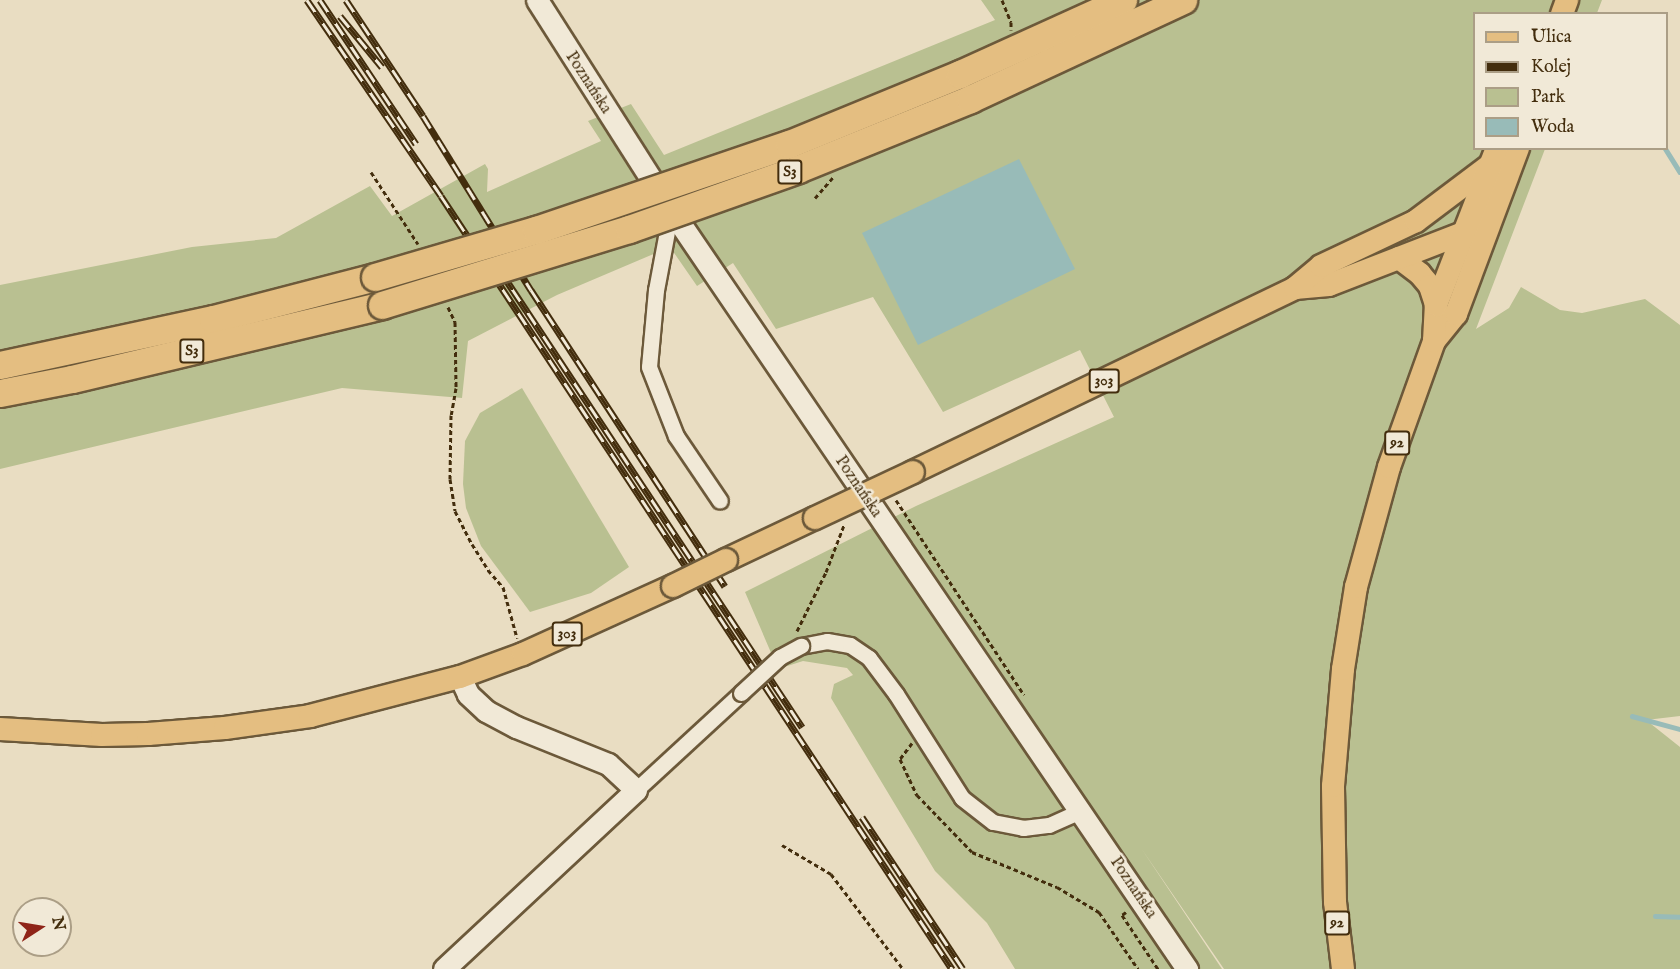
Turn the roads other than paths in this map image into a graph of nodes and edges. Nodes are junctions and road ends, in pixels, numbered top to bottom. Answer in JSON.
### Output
{"nodes":[{"id":1,"x":537,"y":0,"type":"edge"},
{"id":2,"x":1123,"y":0,"type":"edge"},
{"id":3,"x":1184,"y":0,"type":"edge"},
{"id":4,"x":1517,"y":150,"type":"edge"},
{"id":5,"x":1493,"y":157,"type":"edge"},
{"id":6,"x":670,"y":210,"type":"junction"},
{"id":7,"x":1416,"y":221,"type":"junction"},
{"id":8,"x":1474,"y":236,"type":"junction"},
{"id":9,"x":1399,"y":258,"type":"junction"},
{"id":10,"x":1295,"y":288,"type":"junction"},
{"id":11,"x":1436,"y":305,"type":"junction"},
{"id":12,"x":1434,"y":341,"type":"junction"},
{"id":13,"x":0,"y":365,"type":"edge"},
{"id":14,"x":0,"y":393,"type":"edge"},
{"id":15,"x":720,"y":501,"type":"dead end"},
{"id":16,"x":460,"y":677,"type":"junction"},
{"id":17,"x":0,"y":729,"type":"edge"},
{"id":18,"x":636,"y":790,"type":"junction"},
{"id":19,"x":1080,"y":811,"type":"junction"},
{"id":20,"x":444,"y":969,"type":"edge"},
{"id":21,"x":1187,"y":969,"type":"edge"},
{"id":22,"x":1343,"y":969,"type":"edge"}],
"edges":[{"from":1,"to":6,"type":"street","name":"Poznańska"},
{"from":2,"to":13,"type":"highway","number":"S3","bridge":true},
{"from":3,"to":14,"type":"highway","number":"S3","bridge":true},
{"from":4,"to":8,"type":"main road","number":"92"},
{"from":5,"to":7,"type":"main road","number":"303"},
{"from":5,"to":8,"type":"main road","number":"92"},
{"from":6,"to":15,"type":"street"},
{"from":6,"to":19,"type":"street","name":"Poznańska"},
{"from":7,"to":8,"type":"main road","number":"303"},
{"from":7,"to":10,"type":"main road","number":"303"},
{"from":8,"to":9,"type":"main road","number":"303"},
{"from":8,"to":11,"type":"main road","number":"92"},
{"from":8,"to":12,"type":"main road","number":"92"},
{"from":9,"to":10,"type":"main road","number":"303"},
{"from":9,"to":11,"type":"main road"},
{"from":10,"to":16,"type":"main road","number":"303","bridge":true},
{"from":11,"to":12,"type":"main road","number":"92"},
{"from":12,"to":22,"type":"main road","number":"92"},
{"from":16,"to":17,"type":"main road"},
{"from":16,"to":18,"type":"street"},
{"from":18,"to":19,"type":"street","bridge":true},
{"from":18,"to":20,"type":"street"},
{"from":19,"to":21,"type":"street","name":"Poznańska"}]}
